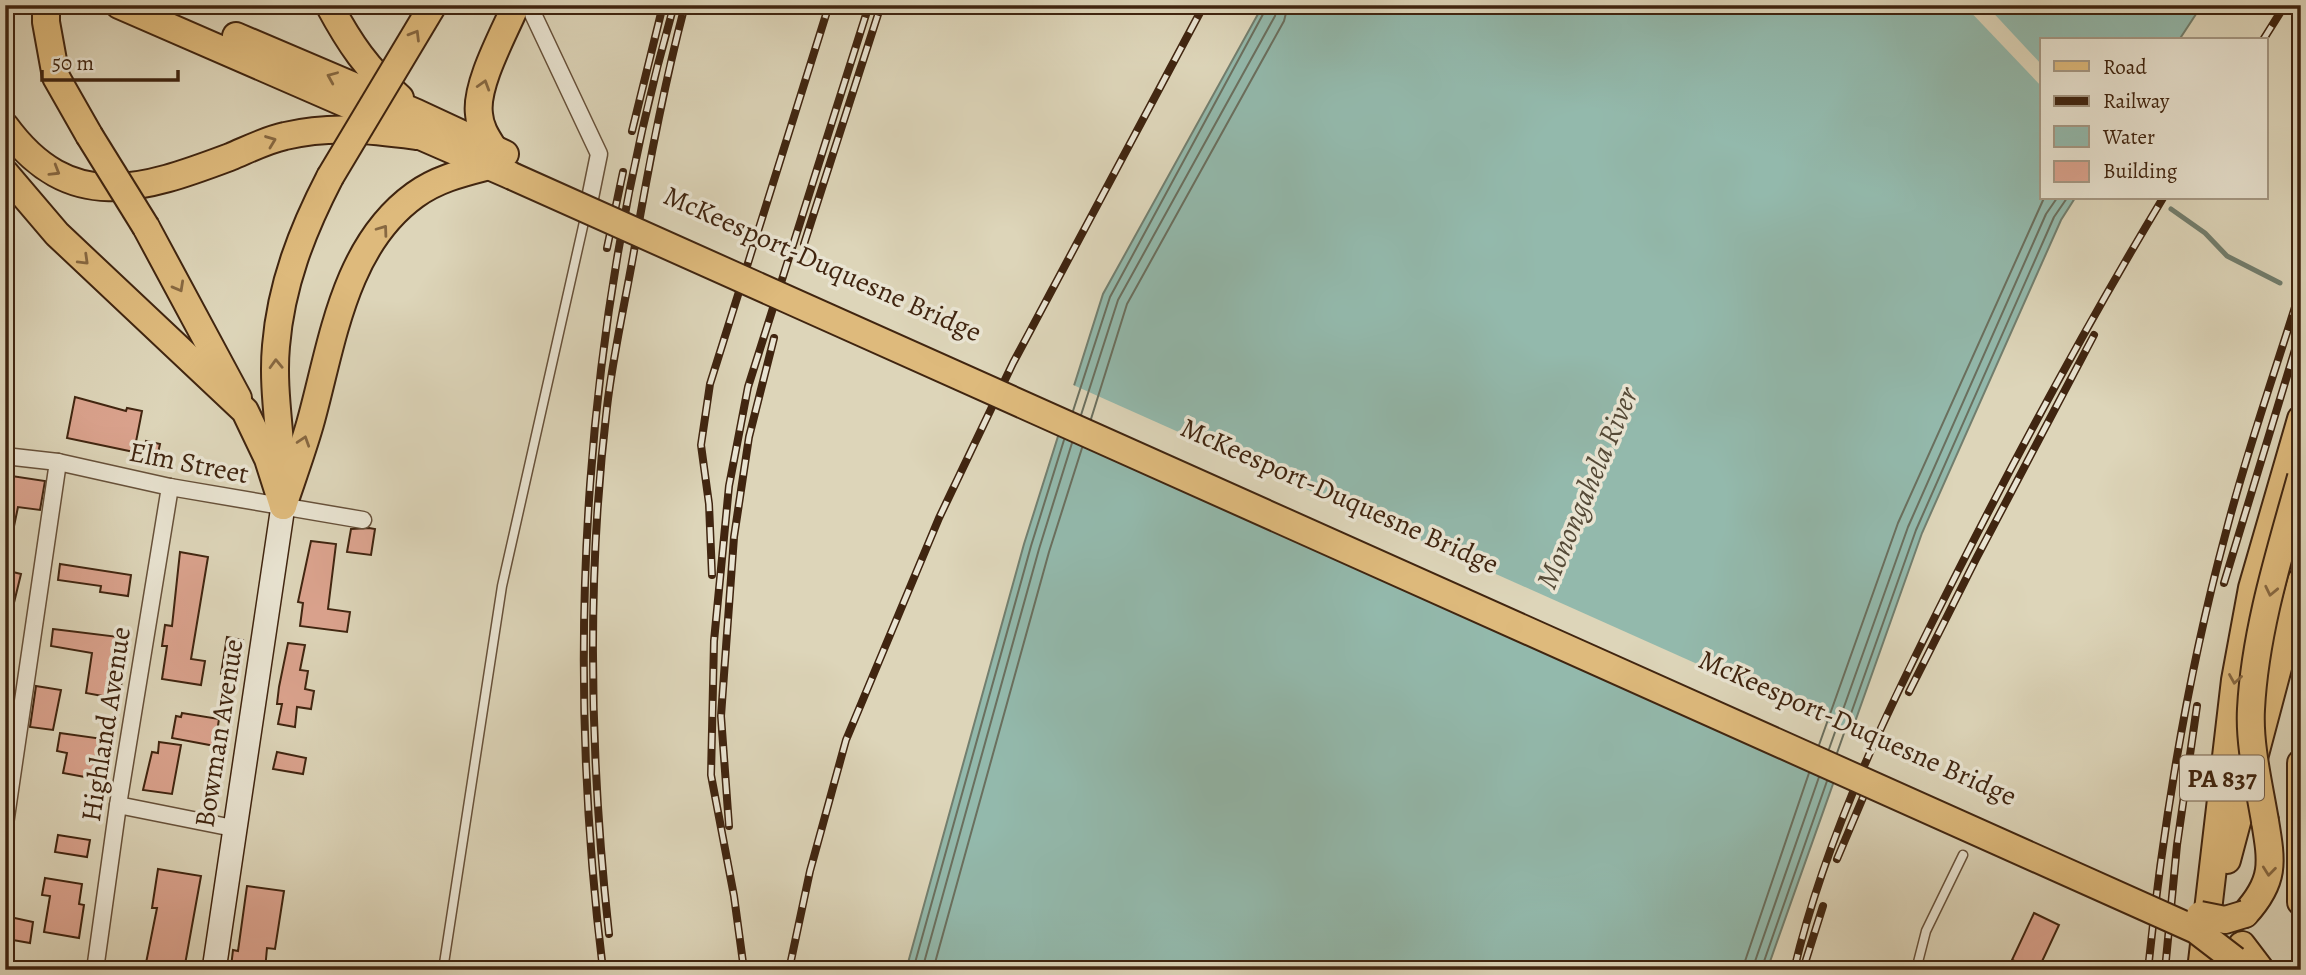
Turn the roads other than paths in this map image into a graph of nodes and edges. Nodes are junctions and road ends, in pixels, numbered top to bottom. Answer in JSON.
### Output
{"nodes":[{"id":1,"x":119,"y":5,"type":"edge"},
{"id":2,"x":162,"y":5,"type":"edge"},
{"id":3,"x":328,"y":5,"type":"edge"},
{"id":4,"x":433,"y":5,"type":"edge"},
{"id":5,"x":524,"y":10,"type":"edge"},
{"id":6,"x":46,"y":13,"type":"edge"},
{"id":7,"x":417,"y":125,"type":"junction"},
{"id":8,"x":5,"y":126,"type":"edge"},
{"id":9,"x":503,"y":163,"type":"junction"},
{"id":10,"x":5,"y":173,"type":"edge"},
{"id":11,"x":589,"y":203,"type":"joint"},
{"id":12,"x":245,"y":411,"type":"junction"},
{"id":13,"x":2301,"y":419,"type":"edge"},
{"id":14,"x":5,"y":456,"type":"edge"},
{"id":15,"x":58,"y":462,"type":"junction"},
{"id":16,"x":2301,"y":477,"type":"edge"},
{"id":17,"x":170,"y":487,"type":"junction"},
{"id":18,"x":283,"y":506,"type":"junction"},
{"id":19,"x":363,"y":520,"type":"dead end"},
{"id":20,"x":2301,"y":582,"type":"edge"},
{"id":21,"x":2301,"y":763,"type":"edge"},
{"id":22,"x":118,"y":805,"type":"junction"},
{"id":23,"x":5,"y":824,"type":"edge"},
{"id":24,"x":233,"y":828,"type":"junction"},
{"id":25,"x":1963,"y":855,"type":"dead end"},
{"id":26,"x":2301,"y":902,"type":"edge"},
{"id":27,"x":2200,"y":915,"type":"junction"},
{"id":28,"x":2234,"y":961,"type":"edge"},
{"id":29,"x":95,"y":970,"type":"edge"},
{"id":30,"x":214,"y":970,"type":"edge"},
{"id":31,"x":443,"y":970,"type":"edge"},
{"id":32,"x":1916,"y":970,"type":"edge"},
{"id":33,"x":2201,"y":970,"type":"edge"},
{"id":34,"x":2261,"y":970,"type":"edge"}],
"edges":[{"from":1,"to":7,"type":"main road"},
{"from":7,"to":2,"type":"main road","one_way":true},
{"from":3,"to":7,"type":"main road"},
{"from":18,"to":4,"type":"main road","one_way":true,"bridge":true},
{"from":9,"to":5,"type":"main road","one_way":true},
{"from":5,"to":11,"type":"street"},
{"from":6,"to":12,"type":"main road","one_way":true,"bridge":true},
{"from":8,"to":7,"type":"main road","one_way":true},
{"from":7,"to":9,"type":"main road"},
{"from":18,"to":9,"type":"main road","one_way":true},
{"from":9,"to":27,"type":"main road","name":"McKeesport-Duquesne Bridge"},
{"from":9,"to":28,"type":"main road","name":"McKeesport-Duquesne Bridge","bridge":true},
{"from":10,"to":12,"type":"main road","one_way":true},
{"from":11,"to":31,"type":"lane"},
{"from":12,"to":18,"type":"main road"},
{"from":13,"to":33,"type":"main road","number":"PA 837","one_way":true},
{"from":14,"to":15,"type":"street","name":"Elm Street"},
{"from":15,"to":17,"type":"street","name":"Elm Street"},
{"from":15,"to":23,"type":"street"},
{"from":16,"to":27,"type":"main road","one_way":true,"bridge":true},
{"from":17,"to":18,"type":"street","name":"Elm Street"},
{"from":17,"to":22,"type":"street","name":"Highland Avenue"},
{"from":18,"to":19,"type":"street","name":"Elm Street"},
{"from":18,"to":24,"type":"main road","name":"Bowman Avenue"},
{"from":20,"to":28,"type":"main road"},
{"from":21,"to":26,"type":"main road","number":"PA 837"},
{"from":22,"to":24,"type":"street"},
{"from":22,"to":29,"type":"street","name":"Highland Avenue"},
{"from":24,"to":30,"type":"main road","name":"Bowman Avenue"},
{"from":25,"to":32,"type":"lane"},
{"from":27,"to":28,"type":"main road","name":"McKeesport-Duquesne Bridge"},
{"from":28,"to":34,"type":"main road","name":"McKeesport-Duquesne Bridge"}]}
